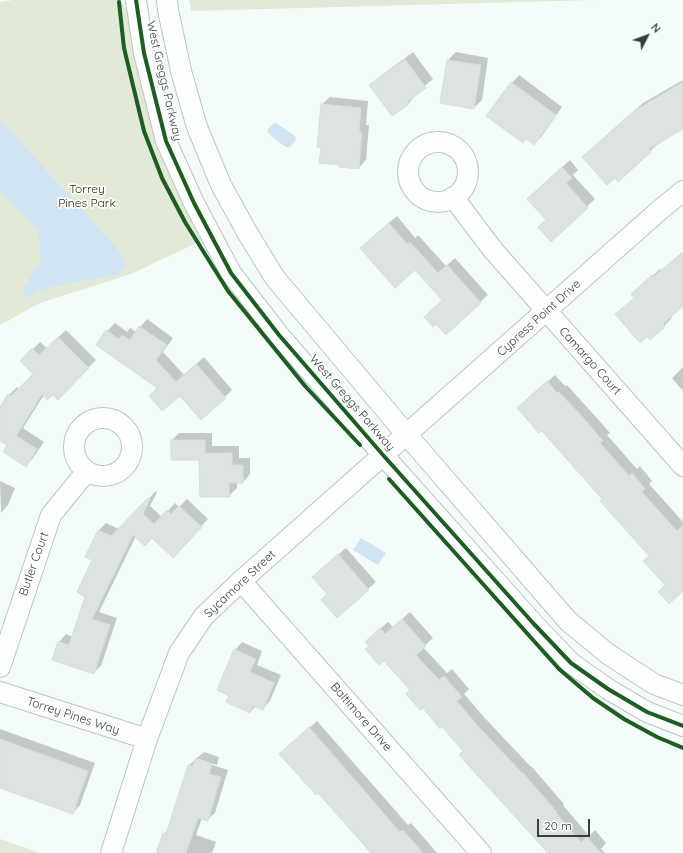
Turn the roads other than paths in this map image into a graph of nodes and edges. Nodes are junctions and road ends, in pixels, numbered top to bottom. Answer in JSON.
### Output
{"nodes":[{"id":1,"x":136,"y":0,"type":"edge"},
{"id":2,"x":167,"y":0,"type":"edge"},
{"id":3,"x":683,"y":191,"type":"edge"},
{"id":4,"x":453,"y":197,"type":"dead end"},
{"id":5,"x":546,"y":312,"type":"junction"},
{"id":6,"x":395,"y":444,"type":"junction"},
{"id":7,"x":683,"y":466,"type":"edge"},
{"id":8,"x":87,"y":471,"type":"dead end"},
{"id":9,"x":240,"y":581,"type":"junction"},
{"id":10,"x":0,"y":667,"type":"edge"},
{"id":11,"x":0,"y":692,"type":"edge"},
{"id":12,"x":683,"y":695,"type":"edge"},
{"id":13,"x":683,"y":726,"type":"edge"},
{"id":14,"x":147,"y":739,"type":"junction"},
{"id":15,"x":111,"y":853,"type":"edge"},
{"id":16,"x":481,"y":853,"type":"edge"}],
"edges":[{"from":1,"to":6,"type":"street","name":"West Greggs Parkway"},
{"from":2,"to":6,"type":"street","name":"West Greggs Parkway"},
{"from":3,"to":5,"type":"street","name":"Cypress Point Drive"},
{"from":4,"to":5,"type":"street","name":"Camargo Court"},
{"from":5,"to":6,"type":"street","name":"Cypress Point Drive"},
{"from":5,"to":7,"type":"street","name":"Camargo Court"},
{"from":6,"to":9,"type":"street","name":"Sycamore Street"},
{"from":6,"to":12,"type":"street","name":"West Greggs Parkway"},
{"from":6,"to":13,"type":"street","name":"West Greggs Parkway"},
{"from":8,"to":10,"type":"street","name":"Butler Court"},
{"from":9,"to":14,"type":"street","name":"Sycamore Street"},
{"from":9,"to":16,"type":"street","name":"Baltimore Drive"},
{"from":11,"to":14,"type":"street","name":"Torrey Pines Way"},
{"from":14,"to":15,"type":"street","name":"Sycamore Street"}]}
